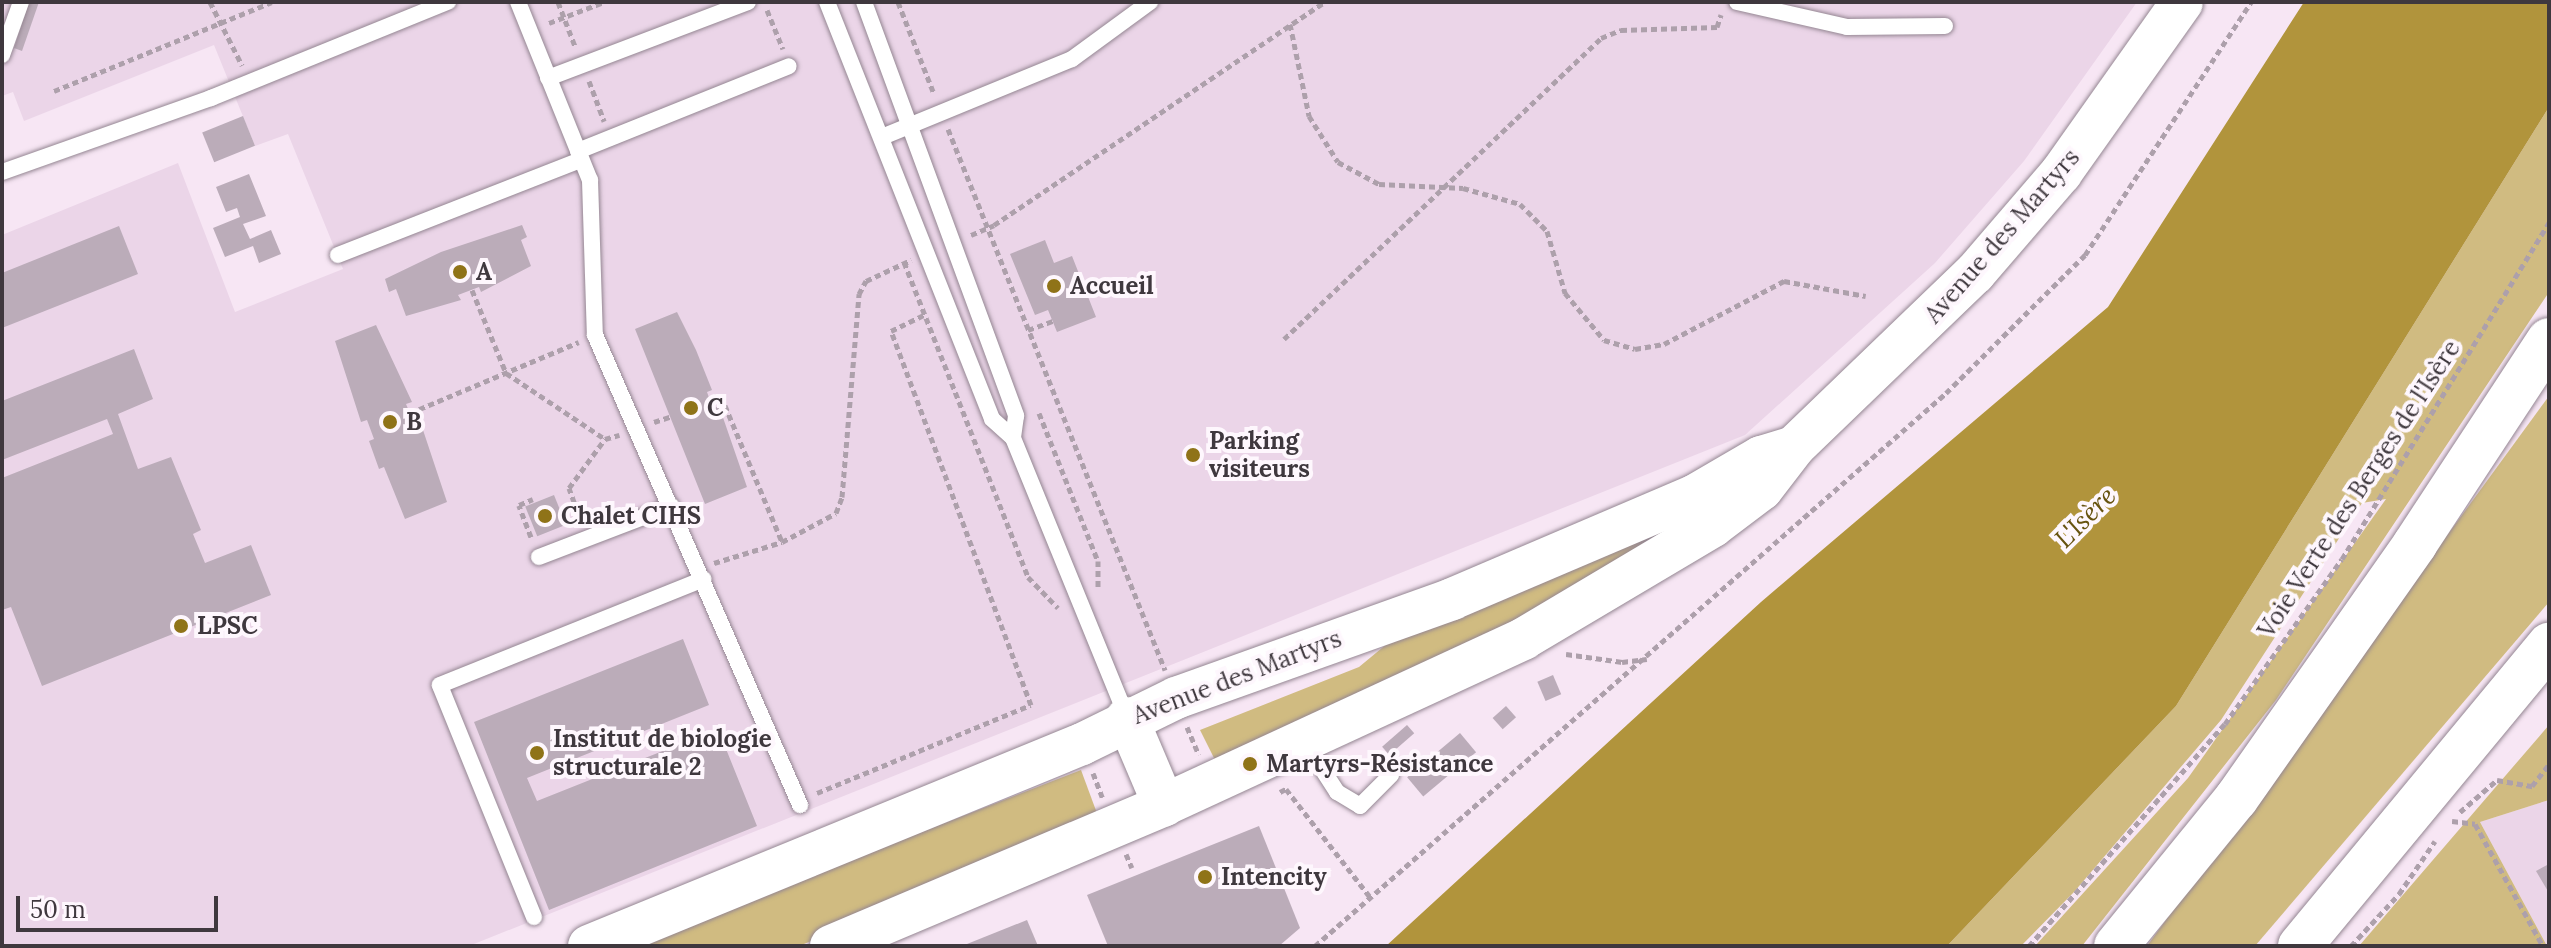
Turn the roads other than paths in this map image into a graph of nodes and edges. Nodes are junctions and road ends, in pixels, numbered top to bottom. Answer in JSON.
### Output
{"nodes":[{"id":1,"x":21,"y":2,"type":"edge"},
{"id":2,"x":448,"y":2,"type":"edge"},
{"id":3,"x":518,"y":2,"type":"edge"},
{"id":4,"x":748,"y":2,"type":"edge"},
{"id":5,"x":827,"y":2,"type":"edge"},
{"id":6,"x":864,"y":2,"type":"edge"},
{"id":7,"x":1150,"y":2,"type":"edge"},
{"id":8,"x":2182,"y":2,"type":"edge"},
{"id":9,"x":1745,"y":4,"type":"edge"},
{"id":10,"x":1945,"y":26,"type":"dead end"},
{"id":11,"x":2,"y":55,"type":"edge"},
{"id":12,"x":789,"y":66,"type":"road end"},
{"id":13,"x":548,"y":78,"type":"junction"},
{"id":14,"x":913,"y":125,"type":"junction"},
{"id":15,"x":882,"y":137,"type":"junction"},
{"id":16,"x":580,"y":155,"type":"junction"},
{"id":17,"x":2,"y":172,"type":"edge"},
{"id":18,"x":338,"y":255,"type":"dead end"},
{"id":19,"x":2549,"y":340,"type":"edge"},
{"id":20,"x":1013,"y":438,"type":"junction"},
{"id":21,"x":1795,"y":446,"type":"junction"},
{"id":22,"x":672,"y":506,"type":"junction"},
{"id":23,"x":539,"y":557,"type":"road end"},
{"id":24,"x":704,"y":579,"type":"junction"},
{"id":25,"x":2549,"y":645,"type":"edge"},
{"id":26,"x":1127,"y":718,"type":"junction"},
{"id":27,"x":1303,"y":740,"type":"junction"},
{"id":28,"x":1391,"y":775,"type":"dead end"},
{"id":29,"x":799,"y":803,"type":"road end"},
{"id":30,"x":1164,"y":805,"type":"junction"},
{"id":31,"x":534,"y":917,"type":"dead end"},
{"id":32,"x":589,"y":946,"type":"edge"},
{"id":33,"x":831,"y":946,"type":"edge"},
{"id":34,"x":2116,"y":946,"type":"edge"},
{"id":35,"x":2300,"y":946,"type":"edge"}],
"edges":[{"from":1,"to":11,"type":"lane"},
{"from":2,"to":17,"type":"lane"},
{"from":3,"to":13,"type":"lane"},
{"from":4,"to":13,"type":"lane"},
{"from":5,"to":15,"type":"lane"},
{"from":6,"to":14,"type":"lane"},
{"from":7,"to":14,"type":"lane"},
{"from":8,"to":21,"type":"main road","name":"Avenue des Martyrs"},
{"from":9,"to":10,"type":"lane"},
{"from":12,"to":16,"type":"lane"},
{"from":13,"to":16,"type":"lane"},
{"from":14,"to":15,"type":"lane"},
{"from":14,"to":20,"type":"lane"},
{"from":15,"to":20,"type":"lane"},
{"from":16,"to":18,"type":"lane"},
{"from":16,"to":22,"type":"lane"},
{"from":19,"to":34,"type":"highway"},
{"from":20,"to":26,"type":"lane"},
{"from":21,"to":26,"type":"main road","name":"Avenue des Martyrs"},
{"from":21,"to":27,"type":"main road","name":"Avenue des Martyrs"},
{"from":22,"to":23,"type":"lane"},
{"from":22,"to":24,"type":"lane"},
{"from":24,"to":29,"type":"lane"},
{"from":24,"to":31,"type":"lane"},
{"from":25,"to":35,"type":"highway"},
{"from":26,"to":30,"type":"main road"},
{"from":26,"to":32,"type":"main road","name":"Avenue des Martyrs"},
{"from":27,"to":28,"type":"lane"},
{"from":27,"to":30,"type":"main road","name":"Avenue des Martyrs"},
{"from":30,"to":33,"type":"main road","name":"Avenue des Martyrs"}]}
